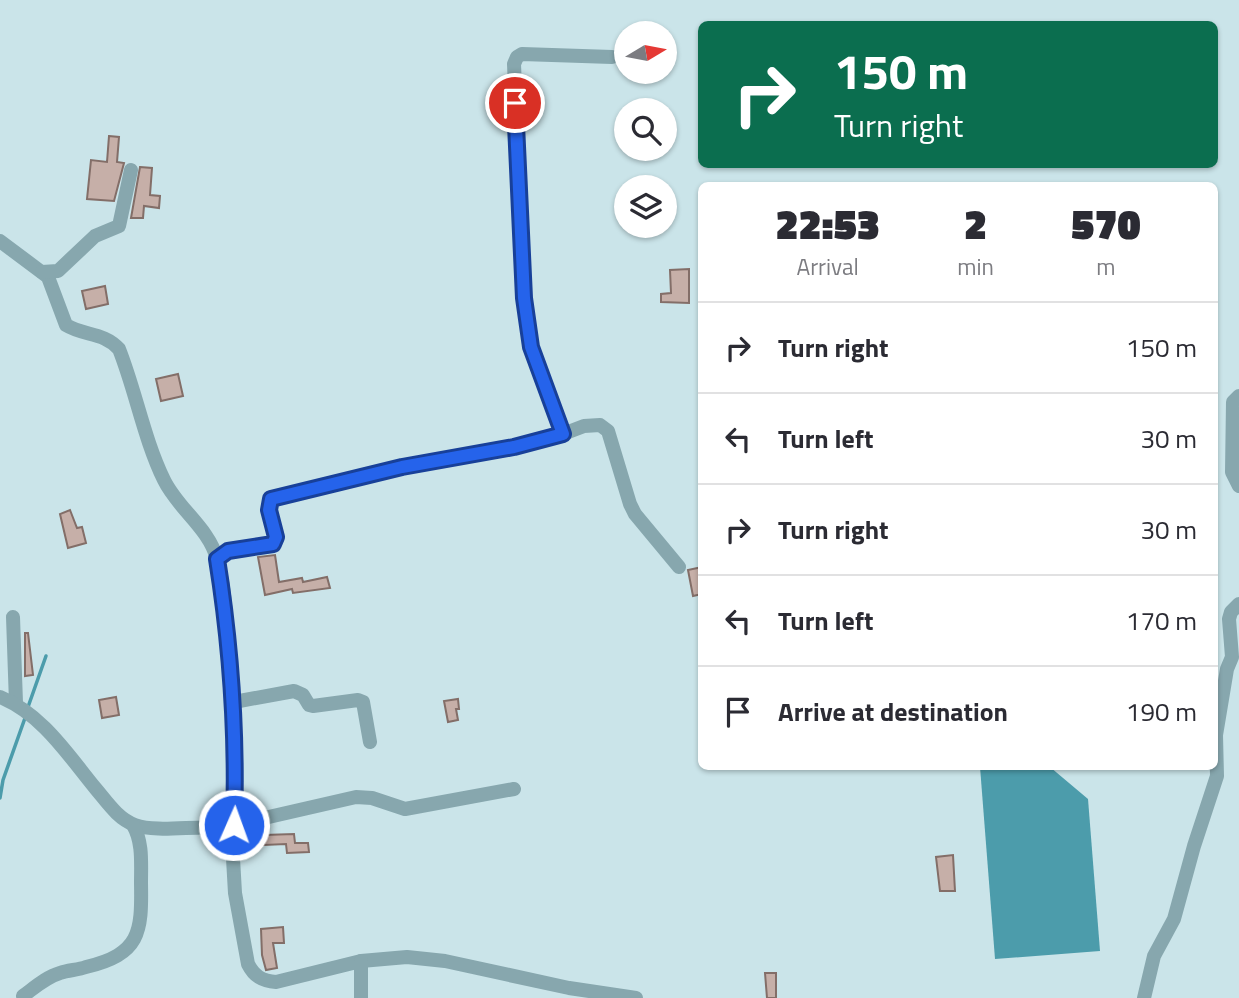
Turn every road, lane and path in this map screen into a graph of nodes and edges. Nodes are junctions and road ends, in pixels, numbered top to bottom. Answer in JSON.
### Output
{"nodes":[{"id":1,"x":612,"y":57,"type":"dead end"},
{"id":2,"x":131,"y":170,"type":"dead end"},
{"id":3,"x":0,"y":242,"type":"edge"},
{"id":4,"x":42,"y":272,"type":"junction"},
{"id":5,"x":1239,"y":396,"type":"edge"},
{"id":6,"x":563,"y":434,"type":"junction"},
{"id":7,"x":1239,"y":486,"type":"edge"},
{"id":8,"x":217,"y":559,"type":"junction"},
{"id":9,"x":679,"y":567,"type":"dead end"},
{"id":10,"x":1239,"y":604,"type":"edge"},
{"id":11,"x":13,"y":617,"type":"dead end"},
{"id":12,"x":0,"y":696,"type":"edge"},
{"id":13,"x":234,"y":702,"type":"junction"},
{"id":14,"x":23,"y":709,"type":"junction"},
{"id":15,"x":1218,"y":723,"type":"edge"},
{"id":16,"x":370,"y":742,"type":"dead end"},
{"id":17,"x":1217,"y":770,"type":"edge"},
{"id":18,"x":514,"y":789,"type":"dead end"},
{"id":19,"x":227,"y":827,"type":"junction"},
{"id":20,"x":140,"y":830,"type":"junction"},
{"id":21,"x":361,"y":961,"type":"junction"},
{"id":22,"x":23,"y":996,"type":"edge"},
{"id":23,"x":361,"y":998,"type":"edge"},
{"id":24,"x":636,"y":998,"type":"edge"},
{"id":25,"x":1144,"y":998,"type":"edge"}],
"edges":[{"from":1,"to":6,"type":"street"},
{"from":2,"to":4,"type":"street"},
{"from":3,"to":4,"type":"street"},
{"from":4,"to":8,"type":"street"},
{"from":5,"to":7,"type":"street"},
{"from":6,"to":8,"type":"street"},
{"from":6,"to":9,"type":"street"},
{"from":8,"to":13,"type":"street"},
{"from":10,"to":15,"type":"street"},
{"from":11,"to":14,"type":"street"},
{"from":12,"to":14,"type":"street"},
{"from":13,"to":16,"type":"street"},
{"from":13,"to":19,"type":"street"},
{"from":14,"to":20,"type":"street"},
{"from":17,"to":25,"type":"street"},
{"from":18,"to":19,"type":"street"},
{"from":19,"to":20,"type":"street"},
{"from":19,"to":21,"type":"street"},
{"from":20,"to":22,"type":"street"},
{"from":21,"to":23,"type":"street"},
{"from":21,"to":24,"type":"street"}]}
